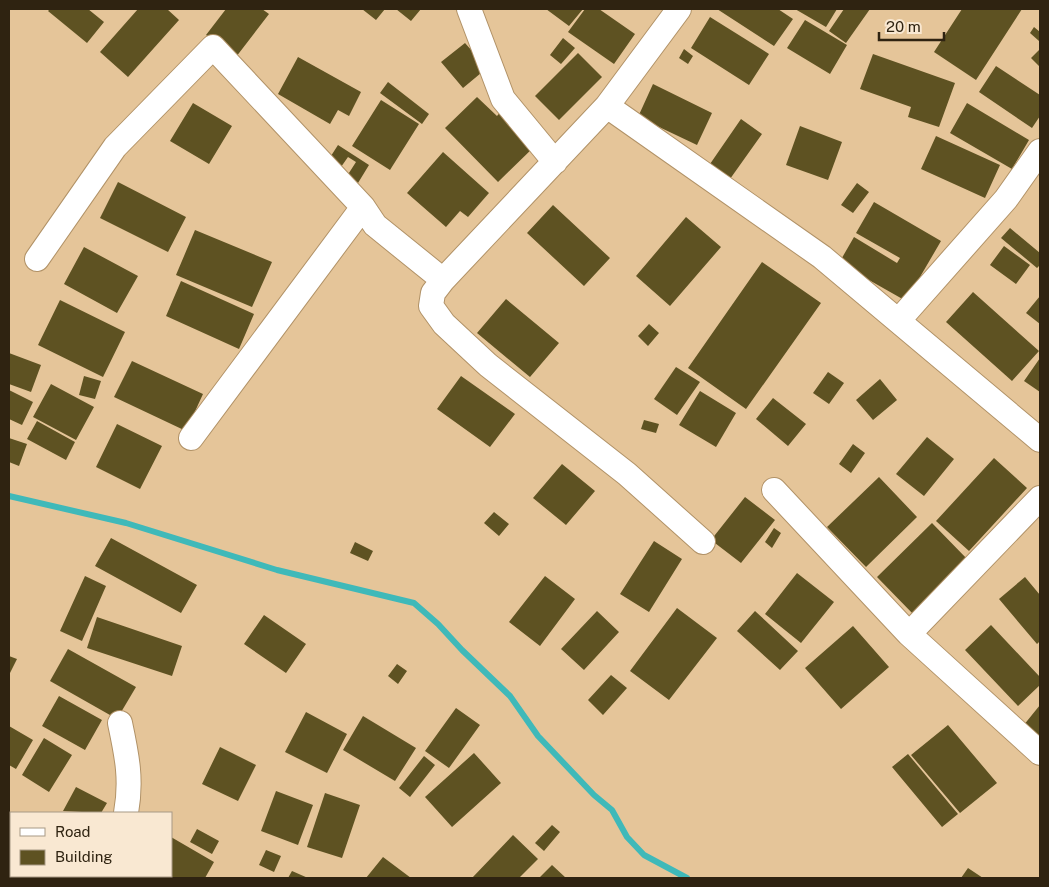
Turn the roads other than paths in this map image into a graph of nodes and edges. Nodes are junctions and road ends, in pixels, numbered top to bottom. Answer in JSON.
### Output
{"nodes":[{"id":1,"x":469,"y":9,"type":"edge"},
{"id":2,"x":679,"y":9,"type":"edge"},
{"id":3,"x":607,"y":106,"type":"junction"},
{"id":4,"x":1040,"y":151,"type":"edge"},
{"id":5,"x":555,"y":162,"type":"junction"},
{"id":6,"x":363,"y":207,"type":"junction"},
{"id":7,"x":37,"y":259,"type":"dead end"},
{"id":8,"x":443,"y":280,"type":"junction"},
{"id":9,"x":899,"y":320,"type":"junction"},
{"id":10,"x":191,"y":438,"type":"dead end"},
{"id":11,"x":1040,"y":440,"type":"edge"},
{"id":12,"x":774,"y":490,"type":"dead end"},
{"id":13,"x":1040,"y":498,"type":"edge"},
{"id":14,"x":703,"y":542,"type":"dead end"},
{"id":15,"x":909,"y":634,"type":"junction"},
{"id":16,"x":120,"y":723,"type":"dead end"},
{"id":17,"x":1040,"y":753,"type":"edge"},
{"id":18,"x":126,"y":812,"type":"edge"}],
"edges":[{"from":1,"to":5,"type":"street"},
{"from":2,"to":3,"type":"street"},
{"from":3,"to":5,"type":"street"},
{"from":3,"to":9,"type":"street"},
{"from":4,"to":9,"type":"street"},
{"from":5,"to":8,"type":"street"},
{"from":6,"to":7,"type":"street"},
{"from":6,"to":8,"type":"street"},
{"from":6,"to":10,"type":"street"},
{"from":8,"to":14,"type":"street"},
{"from":9,"to":11,"type":"street"},
{"from":12,"to":15,"type":"street"},
{"from":13,"to":15,"type":"street"},
{"from":15,"to":17,"type":"street"},
{"from":16,"to":18,"type":"street"}]}
